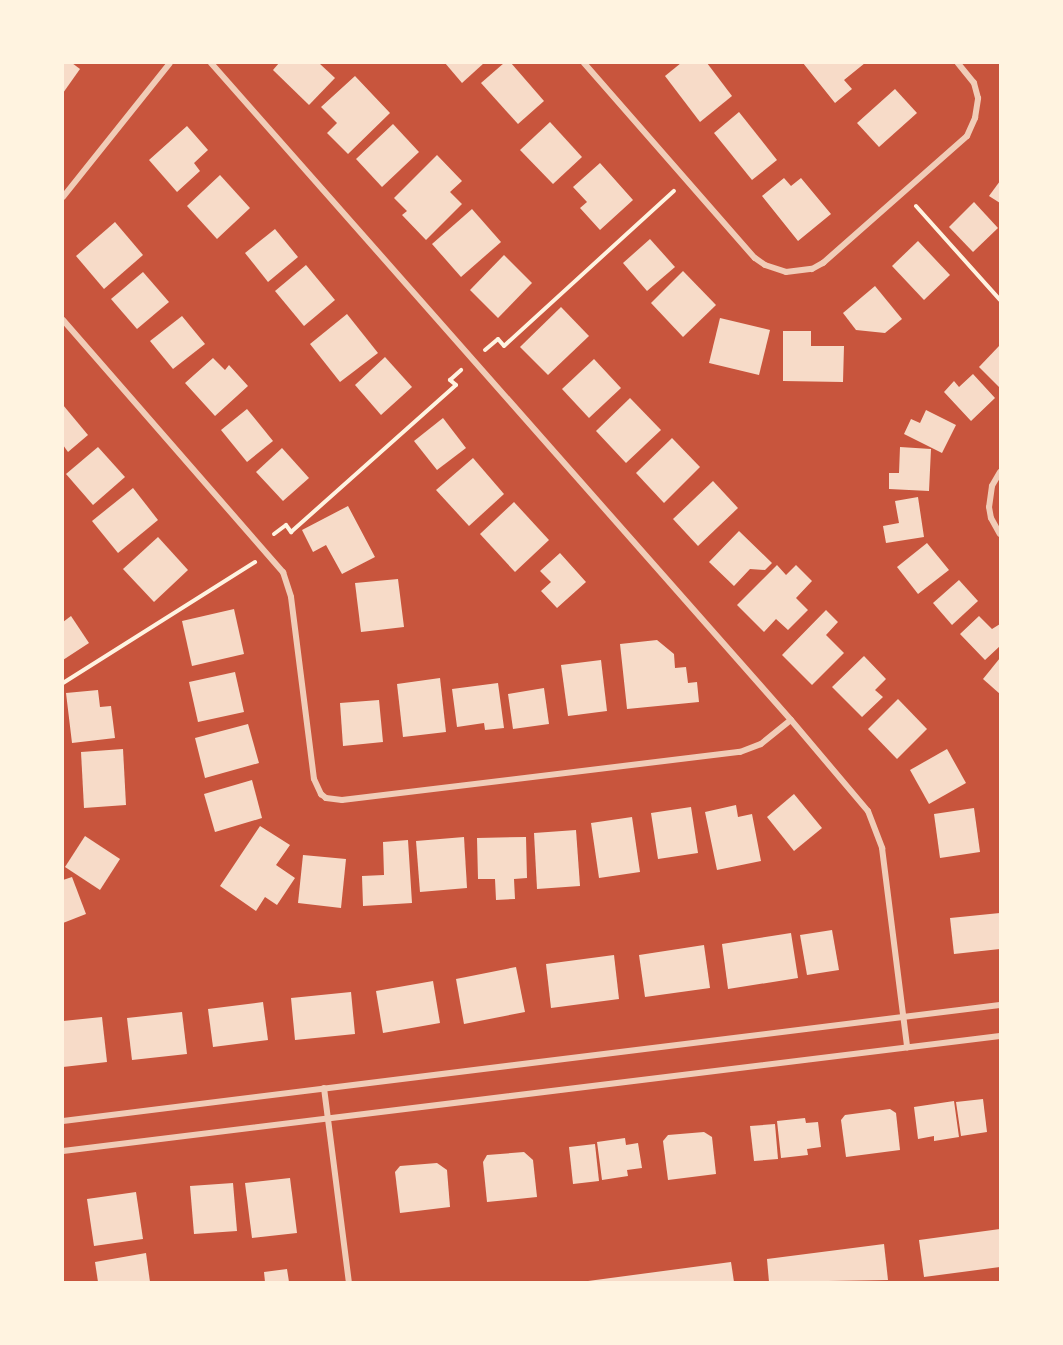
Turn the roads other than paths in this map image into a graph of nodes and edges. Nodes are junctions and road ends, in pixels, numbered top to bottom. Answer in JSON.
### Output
{"nodes":[{"id":1,"x":170,"y":63,"type":"edge"},
{"id":2,"x":211,"y":63,"type":"edge"},
{"id":3,"x":584,"y":63,"type":"edge"},
{"id":4,"x":958,"y":63,"type":"edge"},
{"id":5,"x":63,"y":197,"type":"edge"},
{"id":6,"x":63,"y":320,"type":"edge"},
{"id":7,"x":1000,"y":472,"type":"edge"},
{"id":8,"x":1000,"y":534,"type":"edge"},
{"id":9,"x":791,"y":720,"type":"junction"},
{"id":10,"x":1000,"y":1005,"type":"edge"},
{"id":11,"x":903,"y":1018,"type":"junction"},
{"id":12,"x":1000,"y":1036,"type":"edge"},
{"id":13,"x":907,"y":1047,"type":"junction"},
{"id":14,"x":324,"y":1088,"type":"junction"},
{"id":15,"x":329,"y":1119,"type":"junction"},
{"id":16,"x":63,"y":1121,"type":"edge"},
{"id":17,"x":63,"y":1151,"type":"edge"},
{"id":18,"x":348,"y":1282,"type":"edge"}],
"edges":[{"from":1,"to":5,"type":"street"},
{"from":2,"to":9,"type":"street"},
{"from":3,"to":4,"type":"street"},
{"from":6,"to":9,"type":"street"},
{"from":7,"to":8,"type":"street"},
{"from":9,"to":11,"type":"street"},
{"from":10,"to":11,"type":"street"},
{"from":11,"to":13,"type":"street"},
{"from":11,"to":14,"type":"street"},
{"from":12,"to":13,"type":"street"},
{"from":13,"to":15,"type":"street"},
{"from":14,"to":15,"type":"street"},
{"from":14,"to":16,"type":"street"},
{"from":15,"to":17,"type":"street"},
{"from":15,"to":18,"type":"street"}]}
